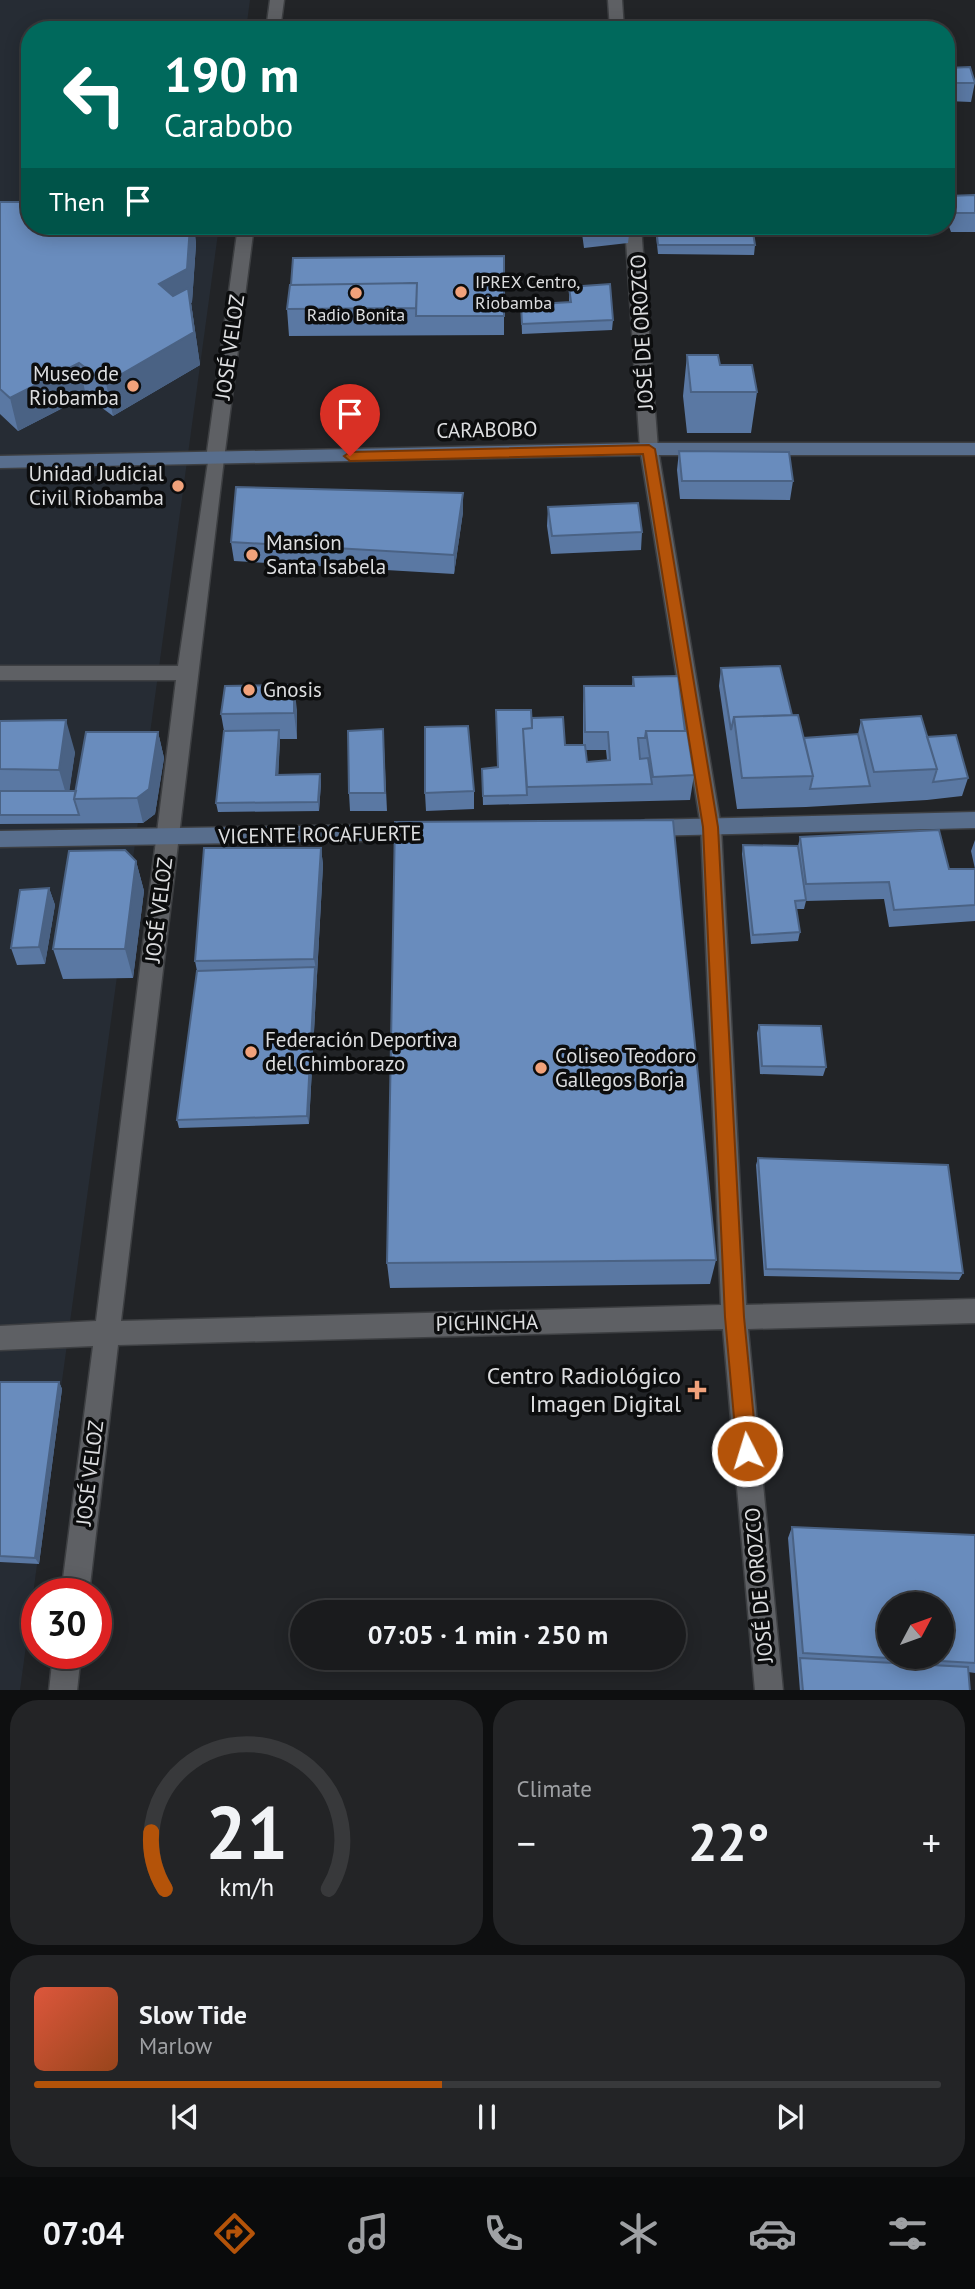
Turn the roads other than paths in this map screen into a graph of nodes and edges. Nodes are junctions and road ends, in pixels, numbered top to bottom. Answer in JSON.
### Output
{"nodes":[{"id":1,"x":277,"y":0,"type":"edge"},
{"id":2,"x":615,"y":0,"type":"edge"},
{"id":3,"x":274,"y":21,"type":"edge"},
{"id":4,"x":616,"y":21,"type":"edge"},
{"id":5,"x":245,"y":235,"type":"edge"},
{"id":6,"x":635,"y":235,"type":"edge"},
{"id":7,"x":649,"y":449,"type":"junction"},
{"id":8,"x":975,"y":449,"type":"edge"},
{"id":9,"x":215,"y":460,"type":"junction"},
{"id":10,"x":0,"y":462,"type":"edge"},
{"id":11,"x":0,"y":673,"type":"edge"},
{"id":12,"x":186,"y":673,"type":"junction"},
{"id":13,"x":975,"y":820,"type":"edge"},
{"id":14,"x":710,"y":827,"type":"junction"},
{"id":15,"x":627,"y":828,"type":"edge"},
{"id":16,"x":446,"y":832,"type":"edge"},
{"id":17,"x":168,"y":838,"type":"junction"},
{"id":18,"x":0,"y":839,"type":"edge"},
{"id":19,"x":975,"y":1311,"type":"edge"},
{"id":20,"x":734,"y":1317,"type":"junction"},
{"id":21,"x":108,"y":1333,"type":"junction"},
{"id":22,"x":0,"y":1338,"type":"edge"},
{"id":23,"x":77,"y":1578,"type":"edge"},
{"id":24,"x":65,"y":1669,"type":"edge"},
{"id":25,"x":62,"y":1690,"type":"edge"},
{"id":26,"x":769,"y":1690,"type":"edge"}],
"edges":[{"from":1,"to":3,"type":"street"},
{"from":2,"to":4,"type":"street"},
{"from":5,"to":9,"type":"street","name":"JOSÉ VELOZ"},
{"from":6,"to":7,"type":"street","name":"JOSÉ DE OROZCO"},
{"from":7,"to":8,"type":"main road","name":"CARABOBO"},
{"from":7,"to":9,"type":"main road","name":"CARABOBO"},
{"from":7,"to":14,"type":"street","name":"JOSÉ DE OROZCO"},
{"from":9,"to":10,"type":"main road","name":"CARABOBO"},
{"from":9,"to":12,"type":"street","name":"JOSÉ VELOZ"},
{"from":11,"to":12,"type":"street"},
{"from":12,"to":17,"type":"street","name":"JOSÉ VELOZ"},
{"from":13,"to":14,"type":"main road"},
{"from":14,"to":15,"type":"main road"},
{"from":14,"to":20,"type":"street","name":"JOSÉ DE OROZCO"},
{"from":16,"to":17,"type":"main road","name":"VICENTE ROCAFUERTE"},
{"from":17,"to":18,"type":"main road","name":"VICENTE ROCAFUERTE"},
{"from":17,"to":21,"type":"street","name":"JOSÉ VELOZ"},
{"from":19,"to":20,"type":"street","name":"PICHINCHA"},
{"from":20,"to":21,"type":"street","name":"PICHINCHA"},
{"from":20,"to":26,"type":"street","name":"JOSÉ DE OROZCO"},
{"from":21,"to":22,"type":"street","name":"PICHINCHA"},
{"from":21,"to":23,"type":"street","name":"JOSÉ VELOZ"},
{"from":24,"to":25,"type":"street"}]}
